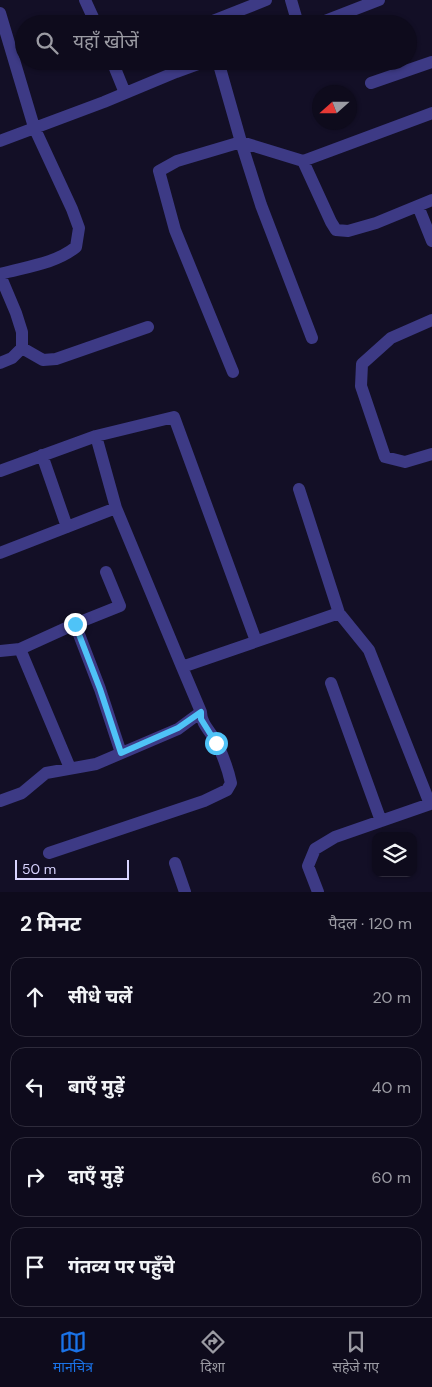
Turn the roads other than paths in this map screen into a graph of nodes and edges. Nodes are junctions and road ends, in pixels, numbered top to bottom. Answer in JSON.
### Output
{"nodes":[{"id":1,"x":85,"y":0,"type":"edge"},
{"id":2,"x":266,"y":0,"type":"edge"},
{"id":3,"x":291,"y":0,"type":"edge"},
{"id":4,"x":379,"y":0,"type":"edge"},
{"id":5,"x":0,"y":14,"type":"edge"},
{"id":6,"x":92,"y":15,"type":"edge"},
{"id":7,"x":227,"y":15,"type":"edge"},
{"id":8,"x":295,"y":15,"type":"edge"},
{"id":9,"x":340,"y":15,"type":"edge"},
{"id":10,"x":432,"y":62,"type":"edge"},
{"id":11,"x":15,"y":64,"type":"edge"},
{"id":12,"x":417,"y":67,"type":"edge"},
{"id":13,"x":17,"y":70,"type":"edge"},
{"id":14,"x":116,"y":70,"type":"edge"},
{"id":15,"x":181,"y":70,"type":"edge"},
{"id":16,"x":221,"y":70,"type":"edge"},
{"id":17,"x":409,"y":70,"type":"edge"},
{"id":18,"x":371,"y":83,"type":"dead end"},
{"id":19,"x":125,"y":93,"type":"junction"},
{"id":20,"x":432,"y":113,"type":"edge"},
{"id":21,"x":34,"y":127,"type":"junction"},
{"id":22,"x":0,"y":141,"type":"edge"},
{"id":23,"x":241,"y":142,"type":"junction"},
{"id":24,"x":303,"y":161,"type":"junction"},
{"id":25,"x":432,"y":200,"type":"edge"},
{"id":26,"x":418,"y":206,"type":"junction"},
{"id":27,"x":432,"y":241,"type":"edge"},
{"id":28,"x":0,"y":274,"type":"edge"},
{"id":29,"x":432,"y":320,"type":"edge"},
{"id":30,"x":148,"y":328,"type":"dead end"},
{"id":31,"x":312,"y":338,"type":"dead end"},
{"id":32,"x":22,"y":348,"type":"junction"},
{"id":33,"x":0,"y":363,"type":"edge"},
{"id":34,"x":233,"y":372,"type":"dead end"},
{"id":35,"x":96,"y":436,"type":"junction"},
{"id":36,"x":432,"y":454,"type":"edge"},
{"id":37,"x":42,"y":455,"type":"junction"},
{"id":38,"x":0,"y":471,"type":"edge"},
{"id":39,"x":299,"y":489,"type":"dead end"},
{"id":40,"x":116,"y":508,"type":"junction"},
{"id":41,"x":68,"y":527,"type":"junction"},
{"id":42,"x":0,"y":553,"type":"edge"},
{"id":43,"x":106,"y":572,"type":"dead end"},
{"id":44,"x":339,"y":613,"type":"junction"},
{"id":45,"x":75,"y":624,"type":"junction"},
{"id":46,"x":256,"y":641,"type":"junction"},
{"id":47,"x":20,"y":649,"type":"junction"},
{"id":48,"x":0,"y":652,"type":"edge"},
{"id":49,"x":182,"y":667,"type":"junction"},
{"id":50,"x":331,"y":683,"type":"dead end"},
{"id":51,"x":201,"y":712,"type":"junction"},
{"id":52,"x":121,"y":753,"type":"junction"},
{"id":53,"x":70,"y":768,"type":"junction"},
{"id":54,"x":0,"y":801,"type":"edge"},
{"id":55,"x":431,"y":803,"type":"edge"},
{"id":56,"x":381,"y":821,"type":"junction"},
{"id":57,"x":49,"y":853,"type":"dead end"},
{"id":58,"x":175,"y":863,"type":"dead end"},
{"id":59,"x":185,"y":892,"type":"edge"},
{"id":60,"x":318,"y":892,"type":"edge"}],
"edges":[{"from":1,"to":6,"type":"street"},
{"from":2,"to":7,"type":"street"},
{"from":3,"to":8,"type":"street"},
{"from":4,"to":9,"type":"street"},
{"from":5,"to":11,"type":"street"},
{"from":10,"to":12,"type":"street"},
{"from":13,"to":21,"type":"street"},
{"from":14,"to":19,"type":"street"},
{"from":15,"to":19,"type":"street"},
{"from":16,"to":23,"type":"street"},
{"from":17,"to":18,"type":"street"},
{"from":19,"to":21,"type":"street"},
{"from":20,"to":24,"type":"street"},
{"from":21,"to":22,"type":"street"},
{"from":21,"to":28,"type":"street"},
{"from":23,"to":24,"type":"street"},
{"from":23,"to":31,"type":"street"},
{"from":23,"to":34,"type":"street"},
{"from":24,"to":26,"type":"street"},
{"from":25,"to":26,"type":"street"},
{"from":26,"to":27,"type":"street"},
{"from":28,"to":32,"type":"street"},
{"from":29,"to":36,"type":"street"},
{"from":30,"to":32,"type":"street"},
{"from":32,"to":33,"type":"street"},
{"from":35,"to":37,"type":"street"},
{"from":35,"to":40,"type":"street"},
{"from":35,"to":46,"type":"street"},
{"from":37,"to":38,"type":"street"},
{"from":37,"to":41,"type":"street"},
{"from":39,"to":44,"type":"street"},
{"from":40,"to":41,"type":"street"},
{"from":40,"to":49,"type":"street"},
{"from":41,"to":42,"type":"street"},
{"from":43,"to":45,"type":"street"},
{"from":44,"to":46,"type":"street"},
{"from":44,"to":55,"type":"street"},
{"from":45,"to":47,"type":"street"},
{"from":45,"to":52,"type":"street"},
{"from":46,"to":49,"type":"street"},
{"from":47,"to":48,"type":"street"},
{"from":47,"to":53,"type":"street"},
{"from":49,"to":51,"type":"street"},
{"from":50,"to":56,"type":"street"},
{"from":51,"to":52,"type":"street"},
{"from":51,"to":57,"type":"street"},
{"from":52,"to":53,"type":"street"},
{"from":53,"to":54,"type":"street"},
{"from":55,"to":56,"type":"street"},
{"from":56,"to":60,"type":"street"},
{"from":58,"to":59,"type":"street"}]}
